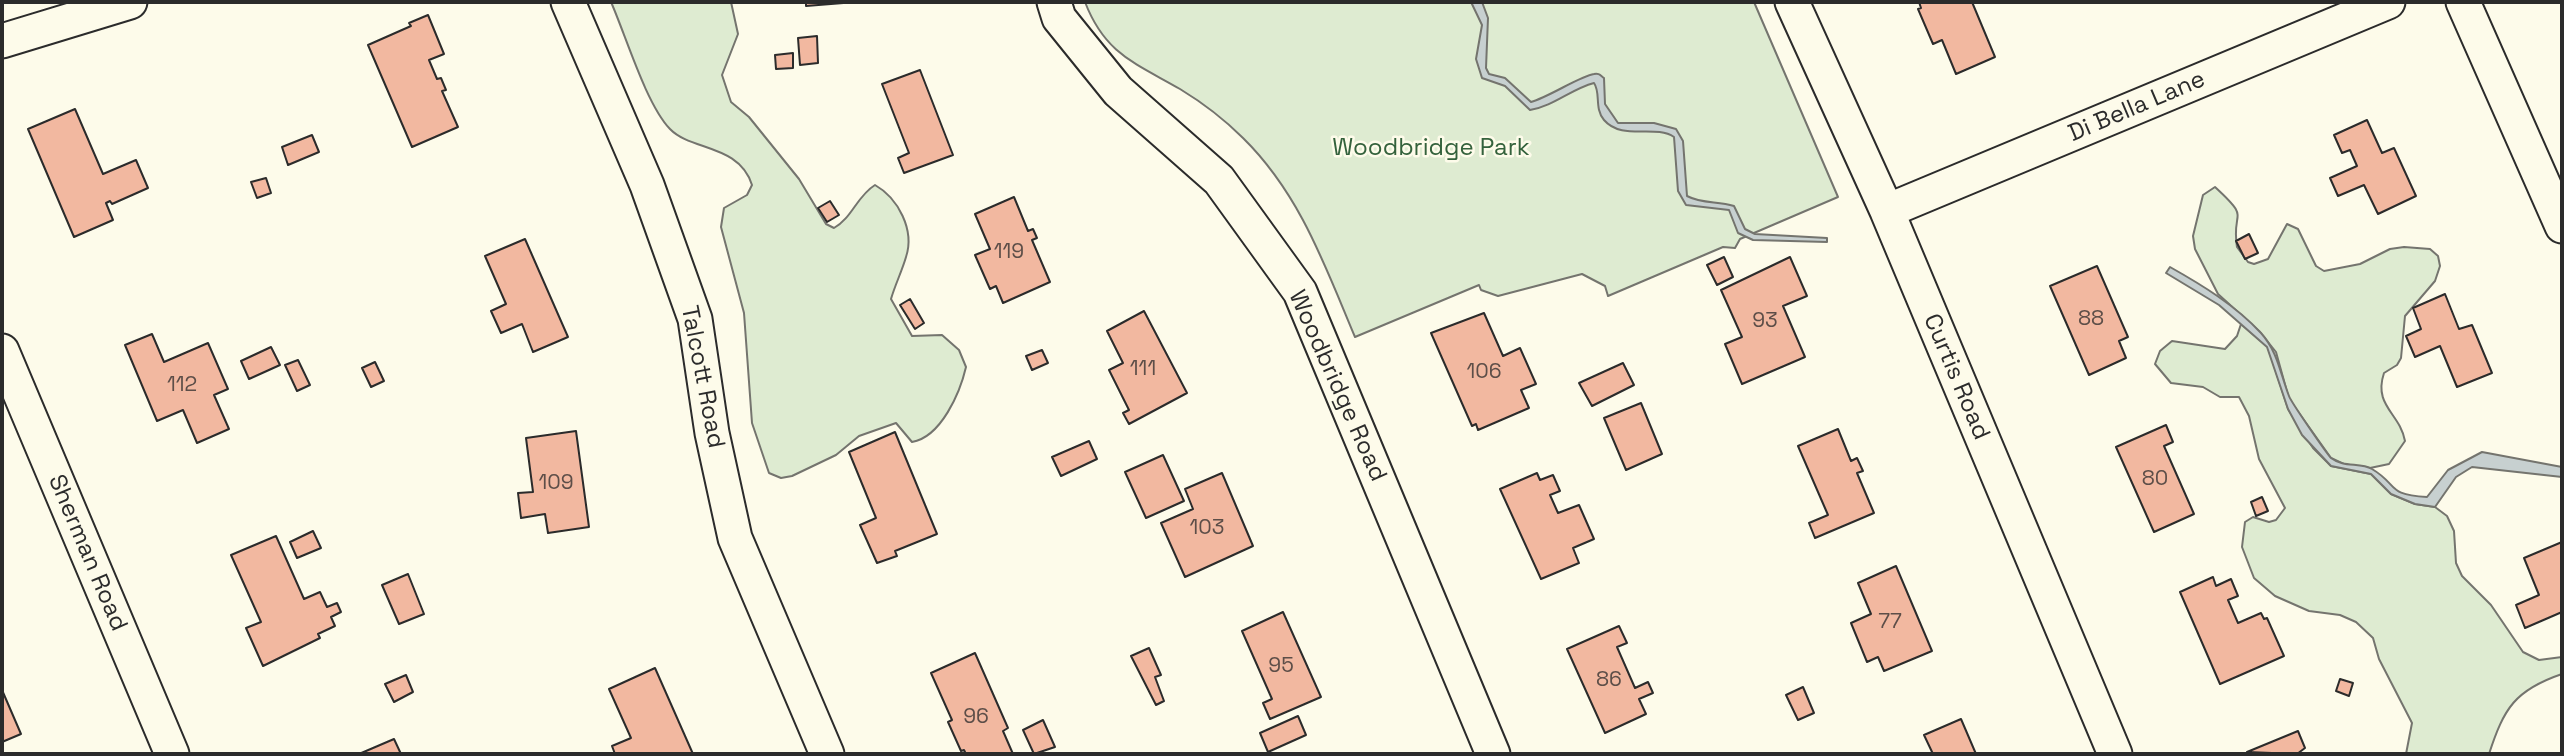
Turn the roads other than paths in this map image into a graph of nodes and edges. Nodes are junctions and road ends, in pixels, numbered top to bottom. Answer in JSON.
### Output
{"nodes":[{"id":1,"x":130,"y":2,"type":"edge"},
{"id":2,"x":568,"y":2,"type":"edge"},
{"id":3,"x":1054,"y":2,"type":"edge"},
{"id":4,"x":1792,"y":2,"type":"edge"},
{"id":5,"x":2388,"y":2,"type":"edge"},
{"id":6,"x":2463,"y":2,"type":"edge"},
{"id":7,"x":2,"y":41,"type":"edge"},
{"id":8,"x":1887,"y":211,"type":"junction"},
{"id":9,"x":2562,"y":226,"type":"edge"},
{"id":10,"x":2,"y":351,"type":"edge"},
{"id":11,"x":172,"y":754,"type":"edge"},
{"id":12,"x":827,"y":754,"type":"edge"},
{"id":13,"x":1493,"y":754,"type":"edge"},
{"id":14,"x":2115,"y":754,"type":"edge"}],
"edges":[{"from":1,"to":7,"type":"street"},
{"from":2,"to":12,"type":"street","name":"Talcott Road"},
{"from":3,"to":13,"type":"street","name":"Woodbridge Road"},
{"from":4,"to":8,"type":"street","name":"Curtis Road"},
{"from":5,"to":8,"type":"street","name":"Di Bella Lane"},
{"from":6,"to":9,"type":"street"},
{"from":8,"to":14,"type":"street","name":"Curtis Road"},
{"from":10,"to":11,"type":"street","name":"Sherman Road"}]}
